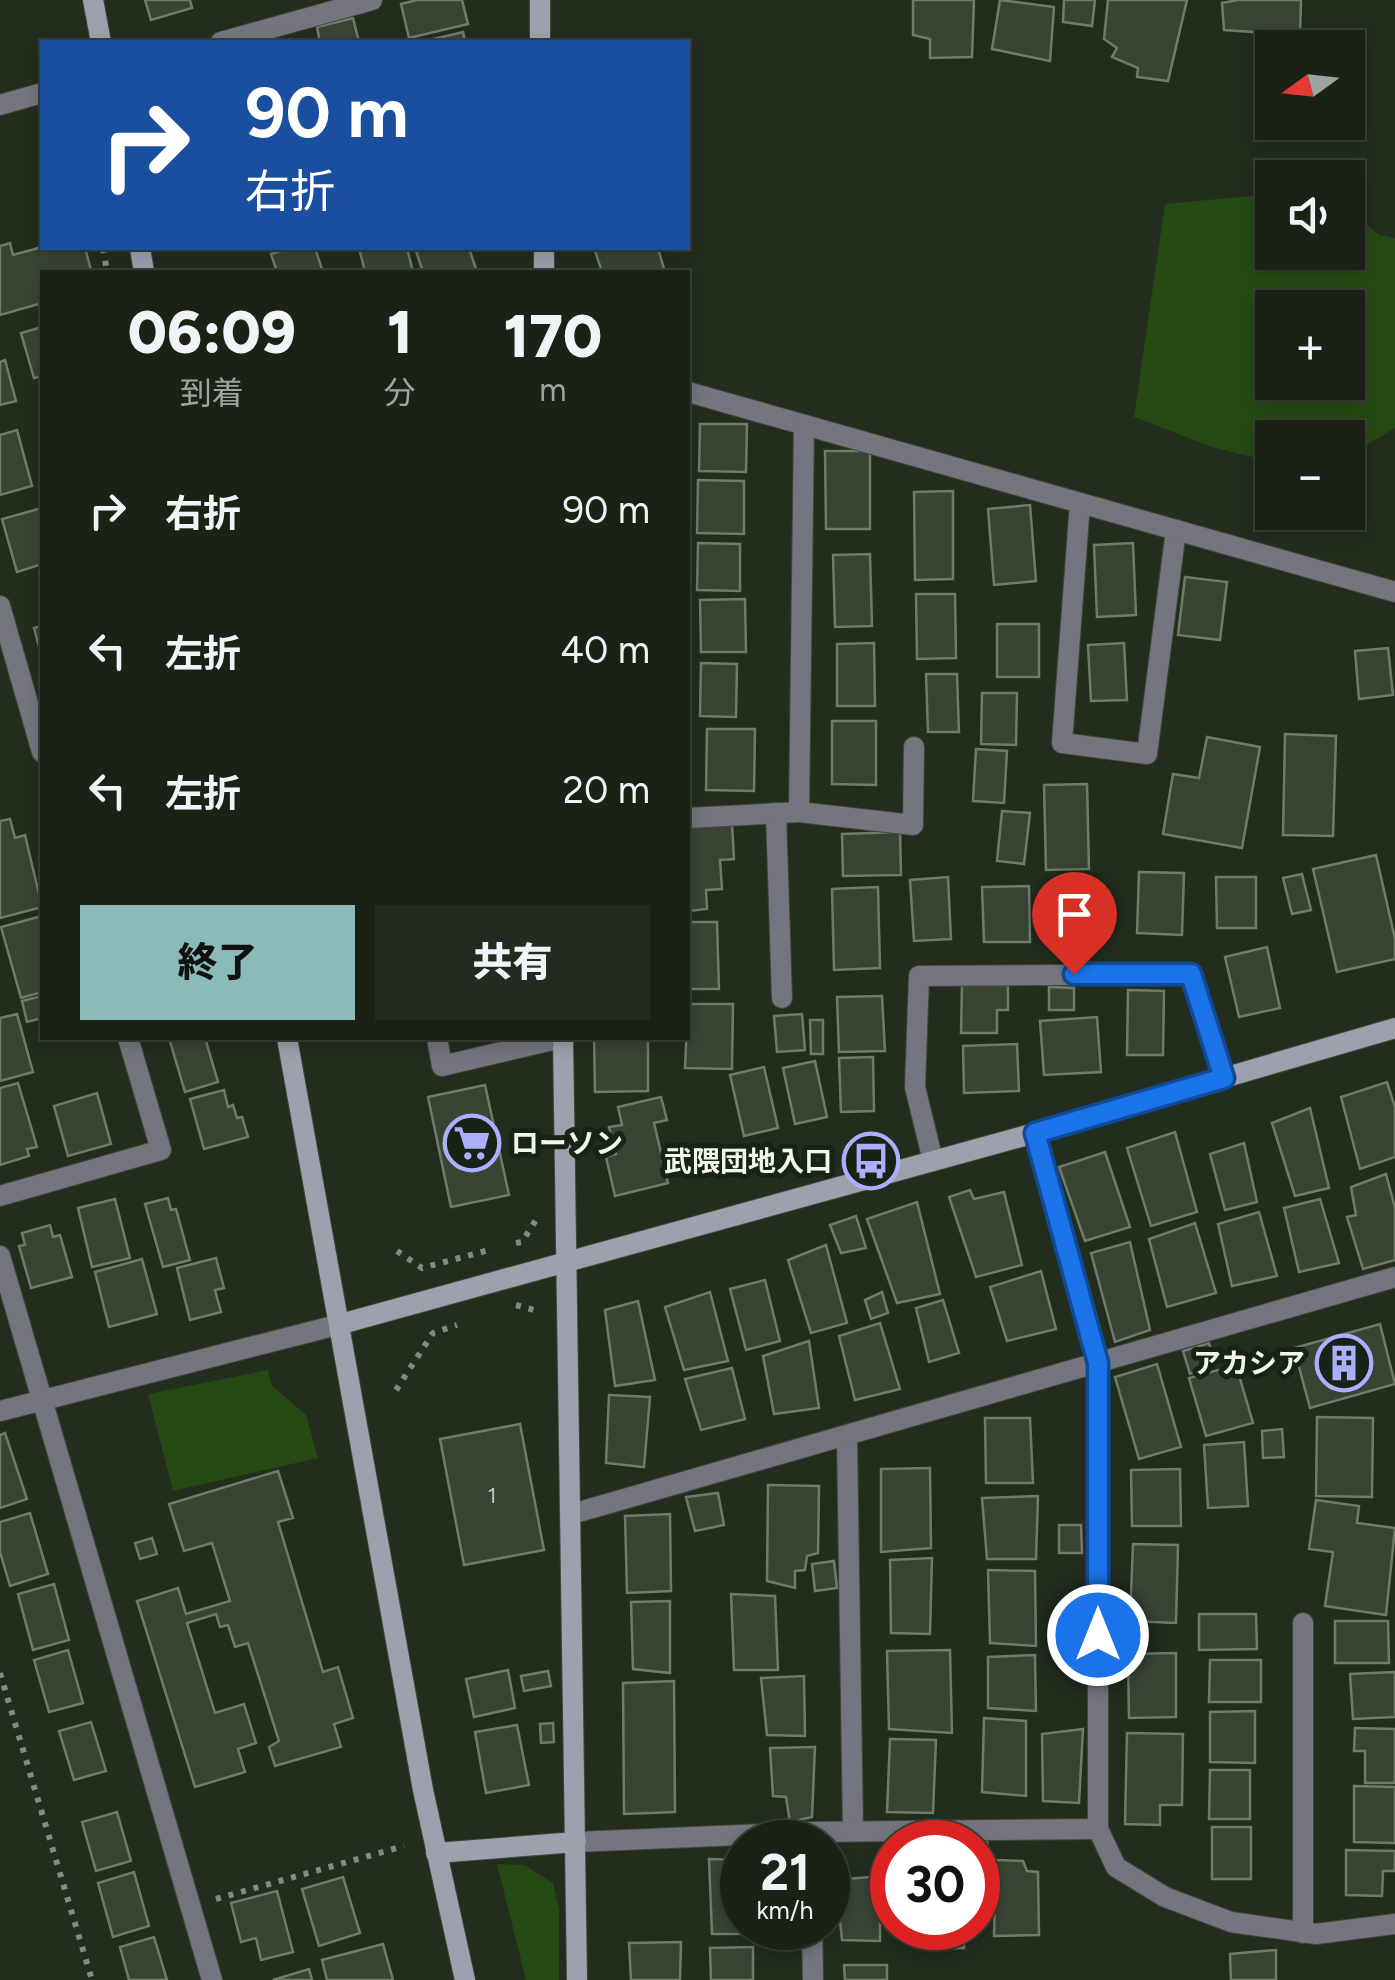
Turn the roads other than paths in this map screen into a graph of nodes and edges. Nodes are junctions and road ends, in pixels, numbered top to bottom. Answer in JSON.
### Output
{"nodes":[{"id":1,"x":94,"y":0,"type":"edge"},
{"id":2,"x":372,"y":0,"type":"edge"},
{"id":3,"x":540,"y":0,"type":"edge"},
{"id":4,"x":102,"y":40,"type":"edge"},
{"id":5,"x":228,"y":40,"type":"edge"},
{"id":6,"x":540,"y":40,"type":"edge"},
{"id":7,"x":40,"y":94,"type":"edge"},
{"id":8,"x":0,"y":105,"type":"edge"},
{"id":9,"x":690,"y":393,"type":"edge"},
{"id":10,"x":804,"y":425,"type":"junction"},
{"id":11,"x":1080,"y":504,"type":"junction"},
{"id":12,"x":1176,"y":530,"type":"junction"},
{"id":13,"x":1395,"y":592,"type":"edge"},
{"id":14,"x":0,"y":606,"type":"edge"},
{"id":15,"x":40,"y":745,"type":"edge"},
{"id":16,"x":914,"y":747,"type":"dead end"},
{"id":17,"x":800,"y":812,"type":"junction"},
{"id":18,"x":776,"y":813,"type":"junction"},
{"id":19,"x":690,"y":818,"type":"edge"},
{"id":20,"x":782,"y":998,"type":"dead end"},
{"id":21,"x":1395,"y":1028,"type":"edge"},
{"id":22,"x":129,"y":1040,"type":"edge"},
{"id":23,"x":287,"y":1040,"type":"edge"},
{"id":24,"x":437,"y":1040,"type":"edge"},
{"id":25,"x":553,"y":1040,"type":"edge"},
{"id":26,"x":562,"y":1040,"type":"edge"},
{"id":27,"x":1224,"y":1078,"type":"junction"},
{"id":28,"x":1035,"y":1133,"type":"junction"},
{"id":29,"x":933,"y":1161,"type":"junction"},
{"id":30,"x":0,"y":1196,"type":"edge"},
{"id":31,"x":0,"y":1256,"type":"edge"},
{"id":32,"x":567,"y":1261,"type":"junction"},
{"id":33,"x":1395,"y":1277,"type":"edge"},
{"id":34,"x":341,"y":1324,"type":"junction"},
{"id":35,"x":1098,"y":1363,"type":"junction"},
{"id":36,"x":42,"y":1401,"type":"junction"},
{"id":37,"x":0,"y":1411,"type":"edge"},
{"id":38,"x":847,"y":1438,"type":"junction"},
{"id":39,"x":572,"y":1514,"type":"junction"},
{"id":40,"x":1302,"y":1623,"type":"dead end"},
{"id":41,"x":1098,"y":1829,"type":"junction"},
{"id":42,"x":854,"y":1831,"type":"junction"},
{"id":43,"x":850,"y":1832,"type":"edge"},
{"id":44,"x":720,"y":1839,"type":"edge"},
{"id":45,"x":576,"y":1842,"type":"junction"},
{"id":46,"x":436,"y":1853,"type":"junction"},
{"id":47,"x":1395,"y":1924,"type":"edge"},
{"id":48,"x":1303,"y":1933,"type":"junction"},
{"id":49,"x":812,"y":1950,"type":"edge"},
{"id":50,"x":212,"y":1980,"type":"edge"},
{"id":51,"x":464,"y":1980,"type":"edge"},
{"id":52,"x":577,"y":1980,"type":"edge"},
{"id":53,"x":813,"y":1980,"type":"edge"}],
"edges":[{"from":1,"to":4,"type":"street"},
{"from":2,"to":5,"type":"street"},
{"from":3,"to":6,"type":"street"},
{"from":7,"to":8,"type":"street"},
{"from":9,"to":10,"type":"street"},
{"from":10,"to":11,"type":"street"},
{"from":10,"to":17,"type":"street"},
{"from":11,"to":12,"type":"street"},
{"from":11,"to":12,"type":"street"},
{"from":12,"to":13,"type":"street"},
{"from":14,"to":15,"type":"street"},
{"from":16,"to":17,"type":"street"},
{"from":17,"to":18,"type":"street"},
{"from":18,"to":19,"type":"street"},
{"from":18,"to":20,"type":"street"},
{"from":21,"to":27,"type":"street"},
{"from":22,"to":30,"type":"street"},
{"from":23,"to":34,"type":"street"},
{"from":24,"to":25,"type":"street"},
{"from":26,"to":32,"type":"street"},
{"from":27,"to":28,"type":"street"},
{"from":27,"to":29,"type":"street"},
{"from":28,"to":29,"type":"street"},
{"from":28,"to":35,"type":"street"},
{"from":29,"to":32,"type":"street"},
{"from":31,"to":36,"type":"street"},
{"from":32,"to":34,"type":"street"},
{"from":32,"to":39,"type":"street"},
{"from":33,"to":35,"type":"street"},
{"from":34,"to":36,"type":"street"},
{"from":34,"to":46,"type":"street"},
{"from":35,"to":38,"type":"street"},
{"from":35,"to":41,"type":"street"},
{"from":36,"to":37,"type":"street"},
{"from":36,"to":50,"type":"street"},
{"from":38,"to":39,"type":"street"},
{"from":38,"to":42,"type":"street"},
{"from":39,"to":45,"type":"street"},
{"from":40,"to":48,"type":"street"},
{"from":41,"to":42,"type":"street"},
{"from":41,"to":48,"type":"street"},
{"from":42,"to":43,"type":"street"},
{"from":44,"to":45,"type":"street"},
{"from":45,"to":46,"type":"street"},
{"from":45,"to":52,"type":"street"},
{"from":46,"to":51,"type":"street"},
{"from":47,"to":48,"type":"street"},
{"from":49,"to":53,"type":"street"}]}
